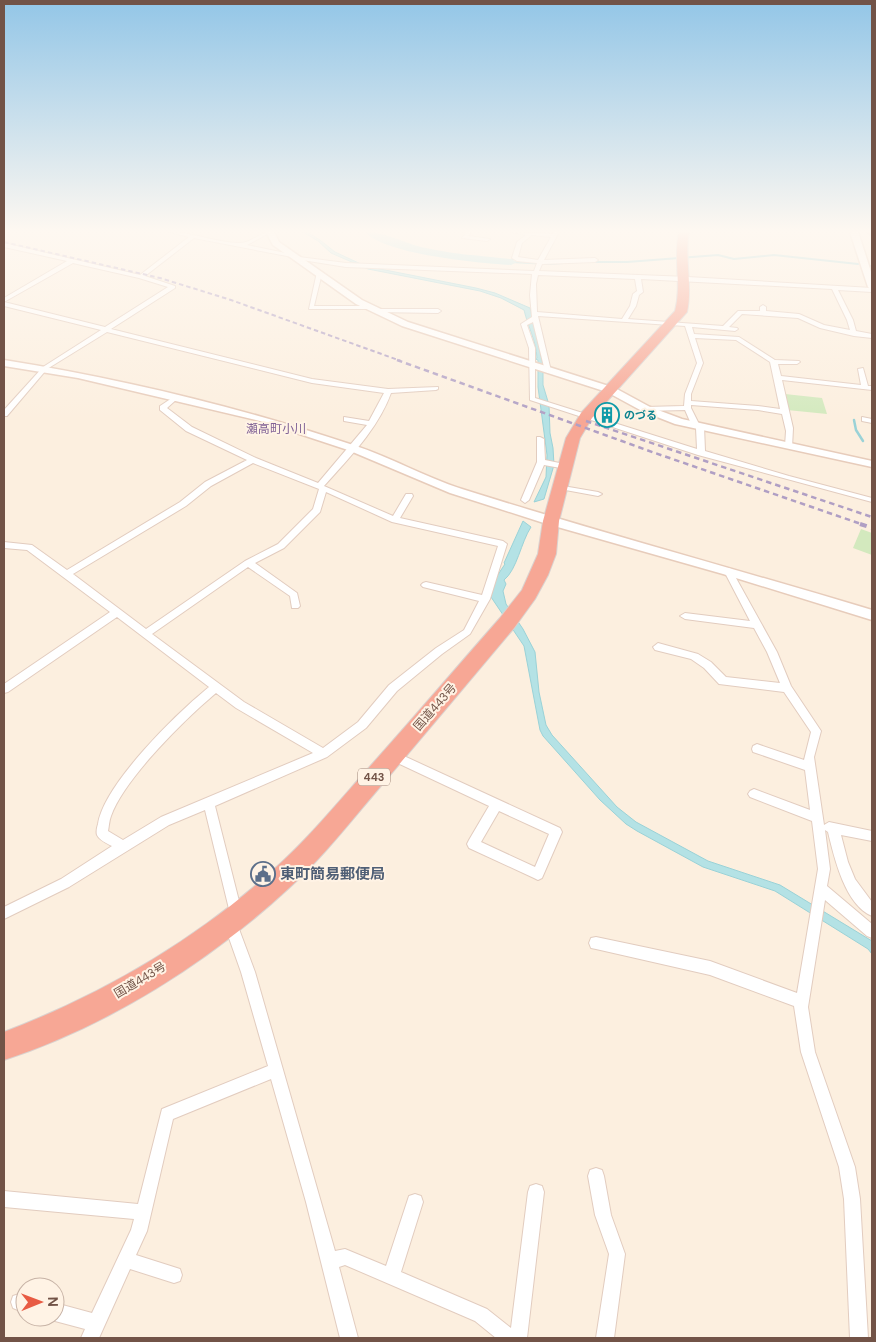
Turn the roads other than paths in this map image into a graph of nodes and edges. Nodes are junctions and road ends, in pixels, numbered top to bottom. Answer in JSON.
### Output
{"nodes":[{"id":1,"x":161,"y":295,"type":"edge"},
{"id":2,"x":314,"y":295,"type":"edge"},
{"id":3,"x":351,"y":295,"type":"edge"},
{"id":4,"x":534,"y":295,"type":"edge"},
{"id":5,"x":636,"y":295,"type":"edge"},
{"id":6,"x":684,"y":295,"type":"edge"},
{"id":7,"x":837,"y":295,"type":"edge"},
{"id":8,"x":4,"y":304,"type":"edge"},
{"id":9,"x":372,"y":309,"type":"junction"},
{"id":10,"x":438,"y":312,"type":"dead end"},
{"id":11,"x":535,"y":316,"type":"junction"},
{"id":12,"x":624,"y":320,"type":"junction"},
{"id":13,"x":672,"y":323,"type":"junction"},
{"id":14,"x":688,"y":325,"type":"junction"},
{"id":15,"x":724,"y":328,"type":"junction"},
{"id":16,"x":735,"y":329,"type":"dead end"},
{"id":17,"x":106,"y":330,"type":"junction"},
{"id":18,"x":854,"y":334,"type":"junction"},
{"id":19,"x":692,"y":336,"type":"junction"},
{"id":20,"x":872,"y":336,"type":"edge"},
{"id":21,"x":774,"y":362,"type":"junction"},
{"id":22,"x":797,"y":362,"type":"dead end"},
{"id":23,"x":4,"y":363,"type":"edge"},
{"id":24,"x":532,"y":366,"type":"junction"},
{"id":25,"x":45,"y":368,"type":"junction"},
{"id":26,"x":861,"y":369,"type":"dead end"},
{"id":27,"x":548,"y":371,"type":"junction"},
{"id":28,"x":779,"y":378,"type":"junction"},
{"id":29,"x":868,"y":387,"type":"edge"},
{"id":30,"x":436,"y":388,"type":"dead end"},
{"id":31,"x":611,"y":390,"type":"junction"},
{"id":32,"x":388,"y":391,"type":"junction"},
{"id":33,"x":174,"y":399,"type":"junction"},
{"id":34,"x":688,"y":406,"type":"junction"},
{"id":35,"x":646,"y":409,"type":"junction"},
{"id":36,"x":785,"y":412,"type":"junction"},
{"id":37,"x":4,"y":414,"type":"edge"},
{"id":38,"x":586,"y":416,"type":"junction"},
{"id":39,"x":347,"y":419,"type":"dead end"},
{"id":40,"x":370,"y":423,"type":"junction"},
{"id":41,"x":698,"y":426,"type":"junction"},
{"id":42,"x":540,"y":439,"type":"dead end"},
{"id":43,"x":788,"y":446,"type":"junction"},
{"id":44,"x":352,"y":448,"type":"junction"},
{"id":45,"x":701,"y":453,"type":"junction"},
{"id":46,"x":253,"y":460,"type":"junction"},
{"id":47,"x":541,"y":462,"type":"junction"},
{"id":48,"x":872,"y":464,"type":"edge"},
{"id":49,"x":563,"y":477,"type":"junction"},
{"id":50,"x":321,"y":488,"type":"junction"},
{"id":51,"x":598,"y":494,"type":"dead end"},
{"id":52,"x":409,"y":496,"type":"dead end"},
{"id":53,"x":525,"y":500,"type":"dead end"},
{"id":54,"x":872,"y":500,"type":"edge"},
{"id":55,"x":395,"y":520,"type":"junction"},
{"id":56,"x":551,"y":521,"type":"junction"},
{"id":57,"x":4,"y":546,"type":"edge"},
{"id":58,"x":248,"y":563,"type":"junction"},
{"id":59,"x":728,"y":571,"type":"junction"},
{"id":60,"x":67,"y":574,"type":"junction"},
{"id":61,"x":426,"y":585,"type":"dead end"},
{"id":62,"x":486,"y":599,"type":"junction"},
{"id":63,"x":295,"y":606,"type":"dead end"},
{"id":64,"x":117,"y":612,"type":"junction"},
{"id":65,"x":872,"y":615,"type":"edge"},
{"id":66,"x":685,"y":616,"type":"dead end"},
{"id":67,"x":758,"y":625,"type":"junction"},
{"id":68,"x":146,"y":633,"type":"junction"},
{"id":69,"x":658,"y":648,"type":"dead end"},
{"id":70,"x":216,"y":686,"type":"junction"},
{"id":71,"x":4,"y":688,"type":"edge"},
{"id":72,"x":787,"y":688,"type":"junction"},
{"id":73,"x":758,"y":749,"type":"dead end"},
{"id":74,"x":323,"y":754,"type":"junction"},
{"id":75,"x":393,"y":756,"type":"junction"},
{"id":76,"x":810,"y":767,"type":"junction"},
{"id":77,"x":754,"y":794,"type":"dead end"},
{"id":78,"x":209,"y":803,"type":"junction"},
{"id":79,"x":497,"y":804,"type":"junction"},
{"id":80,"x":818,"y":822,"type":"junction"},
{"id":81,"x":834,"y":828,"type":"junction"},
{"id":82,"x":872,"y":836,"type":"edge"},
{"id":83,"x":123,"y":846,"type":"junction"},
{"id":84,"x":821,"y":888,"type":"junction"},
{"id":85,"x":872,"y":910,"type":"edge"},
{"id":86,"x":4,"y":913,"type":"edge"},
{"id":87,"x":229,"y":922,"type":"junction"},
{"id":88,"x":872,"y":932,"type":"edge"},
{"id":89,"x":596,"y":943,"type":"dead end"},
{"id":90,"x":802,"y":1002,"type":"junction"},
{"id":91,"x":4,"y":1046,"type":"edge"},
{"id":92,"x":275,"y":1070,"type":"junction"},
{"id":93,"x":596,"y":1176,"type":"dead end"},
{"id":94,"x":536,"y":1192,"type":"dead end"},
{"id":95,"x":4,"y":1198,"type":"edge"},
{"id":96,"x":415,"y":1202,"type":"dead end"},
{"id":97,"x":143,"y":1212,"type":"junction"},
{"id":98,"x":126,"y":1260,"type":"junction"},
{"id":99,"x":329,"y":1261,"type":"junction"},
{"id":100,"x":174,"y":1275,"type":"dead end"},
{"id":101,"x":391,"y":1276,"type":"junction"},
{"id":102,"x":65,"y":1317,"type":"edge"},
{"id":103,"x":93,"y":1331,"type":"edge"},
{"id":104,"x":350,"y":1338,"type":"edge"},
{"id":105,"x":509,"y":1338,"type":"edge"},
{"id":106,"x":518,"y":1338,"type":"edge"},
{"id":107,"x":605,"y":1338,"type":"edge"},
{"id":108,"x":859,"y":1338,"type":"edge"}],
"edges":[{"from":1,"to":17,"type":"street"},
{"from":2,"to":9,"type":"street"},
{"from":3,"to":9,"type":"street"},
{"from":4,"to":11,"type":"street"},
{"from":5,"to":12,"type":"street"},
{"from":6,"to":13,"type":"highway","name":"国道443号","number":"443"},
{"from":7,"to":18,"type":"street"},
{"from":8,"to":17,"type":"street"},
{"from":9,"to":10,"type":"street"},
{"from":9,"to":24,"type":"street"},
{"from":11,"to":12,"type":"street"},
{"from":11,"to":24,"type":"street"},
{"from":11,"to":27,"type":"street"},
{"from":12,"to":13,"type":"street"},
{"from":13,"to":14,"type":"street"},
{"from":13,"to":31,"type":"highway","name":"国道443号","number":"443"},
{"from":14,"to":15,"type":"street"},
{"from":14,"to":19,"type":"street"},
{"from":15,"to":16,"type":"street"},
{"from":15,"to":18,"type":"street"},
{"from":17,"to":25,"type":"street"},
{"from":17,"to":32,"type":"street"},
{"from":18,"to":20,"type":"street"},
{"from":19,"to":21,"type":"street"},
{"from":19,"to":34,"type":"street"},
{"from":21,"to":22,"type":"street"},
{"from":21,"to":28,"type":"street"},
{"from":23,"to":25,"type":"street"},
{"from":24,"to":27,"type":"street"},
{"from":24,"to":38,"type":"street"},
{"from":25,"to":33,"type":"street"},
{"from":25,"to":37,"type":"street"},
{"from":26,"to":29,"type":"street"},
{"from":27,"to":31,"type":"street"},
{"from":28,"to":29,"type":"street"},
{"from":28,"to":36,"type":"street"},
{"from":30,"to":32,"type":"street"},
{"from":31,"to":35,"type":"street"},
{"from":31,"to":38,"type":"highway","name":"国道443号","number":"443"},
{"from":32,"to":40,"type":"street"},
{"from":33,"to":44,"type":"street"},
{"from":33,"to":46,"type":"street"},
{"from":34,"to":35,"type":"street"},
{"from":34,"to":36,"type":"street"},
{"from":34,"to":41,"type":"street"},
{"from":35,"to":41,"type":"street"},
{"from":36,"to":43,"type":"street"},
{"from":38,"to":45,"type":"street"},
{"from":38,"to":49,"type":"highway","name":"国道443号","number":"443"},
{"from":39,"to":40,"type":"street"},
{"from":40,"to":44,"type":"street"},
{"from":41,"to":43,"type":"street"},
{"from":41,"to":45,"type":"street"},
{"from":42,"to":47,"type":"street"},
{"from":43,"to":48,"type":"street"},
{"from":44,"to":50,"type":"street"},
{"from":44,"to":56,"type":"street"},
{"from":45,"to":54,"type":"street"},
{"from":46,"to":50,"type":"street"},
{"from":46,"to":60,"type":"street"},
{"from":47,"to":49,"type":"street"},
{"from":47,"to":53,"type":"street"},
{"from":49,"to":51,"type":"street"},
{"from":49,"to":56,"type":"highway","name":"国道443号","number":"443"},
{"from":50,"to":55,"type":"street"},
{"from":50,"to":58,"type":"street"},
{"from":52,"to":55,"type":"street"},
{"from":55,"to":62,"type":"street"},
{"from":56,"to":59,"type":"street"},
{"from":56,"to":75,"type":"highway","name":"国道443号","number":"443"},
{"from":57,"to":60,"type":"street"},
{"from":58,"to":63,"type":"street"},
{"from":58,"to":68,"type":"street"},
{"from":59,"to":65,"type":"street"},
{"from":59,"to":67,"type":"street"},
{"from":60,"to":64,"type":"street"},
{"from":61,"to":62,"type":"street"},
{"from":62,"to":74,"type":"street"},
{"from":64,"to":68,"type":"street"},
{"from":64,"to":71,"type":"street"},
{"from":66,"to":67,"type":"street"},
{"from":67,"to":72,"type":"street"},
{"from":68,"to":70,"type":"street"},
{"from":69,"to":72,"type":"street"},
{"from":70,"to":74,"type":"street"},
{"from":70,"to":83,"type":"street"},
{"from":72,"to":76,"type":"street"},
{"from":73,"to":76,"type":"street"},
{"from":74,"to":78,"type":"street"},
{"from":75,"to":79,"type":"street"},
{"from":75,"to":87,"type":"highway","name":"国道443号","number":"443"},
{"from":76,"to":80,"type":"street"},
{"from":77,"to":80,"type":"street"},
{"from":78,"to":83,"type":"street"},
{"from":78,"to":87,"type":"street"},
{"from":79,"to":79,"type":"street"},
{"from":80,"to":81,"type":"street"},
{"from":80,"to":84,"type":"street"},
{"from":81,"to":82,"type":"street"},
{"from":81,"to":85,"type":"street"},
{"from":83,"to":86,"type":"street"},
{"from":84,"to":88,"type":"street"},
{"from":84,"to":90,"type":"street"},
{"from":87,"to":91,"type":"highway","name":"国道443号","number":"443"},
{"from":87,"to":92,"type":"street"},
{"from":89,"to":90,"type":"street"},
{"from":90,"to":108,"type":"street"},
{"from":92,"to":97,"type":"street"},
{"from":92,"to":99,"type":"street"},
{"from":93,"to":107,"type":"street"},
{"from":94,"to":106,"type":"street"},
{"from":95,"to":97,"type":"street"},
{"from":96,"to":101,"type":"street"},
{"from":97,"to":98,"type":"street"},
{"from":98,"to":100,"type":"street"},
{"from":98,"to":103,"type":"street"},
{"from":99,"to":101,"type":"street"},
{"from":99,"to":104,"type":"street"},
{"from":101,"to":105,"type":"street"},
{"from":102,"to":103,"type":"street"}]}
